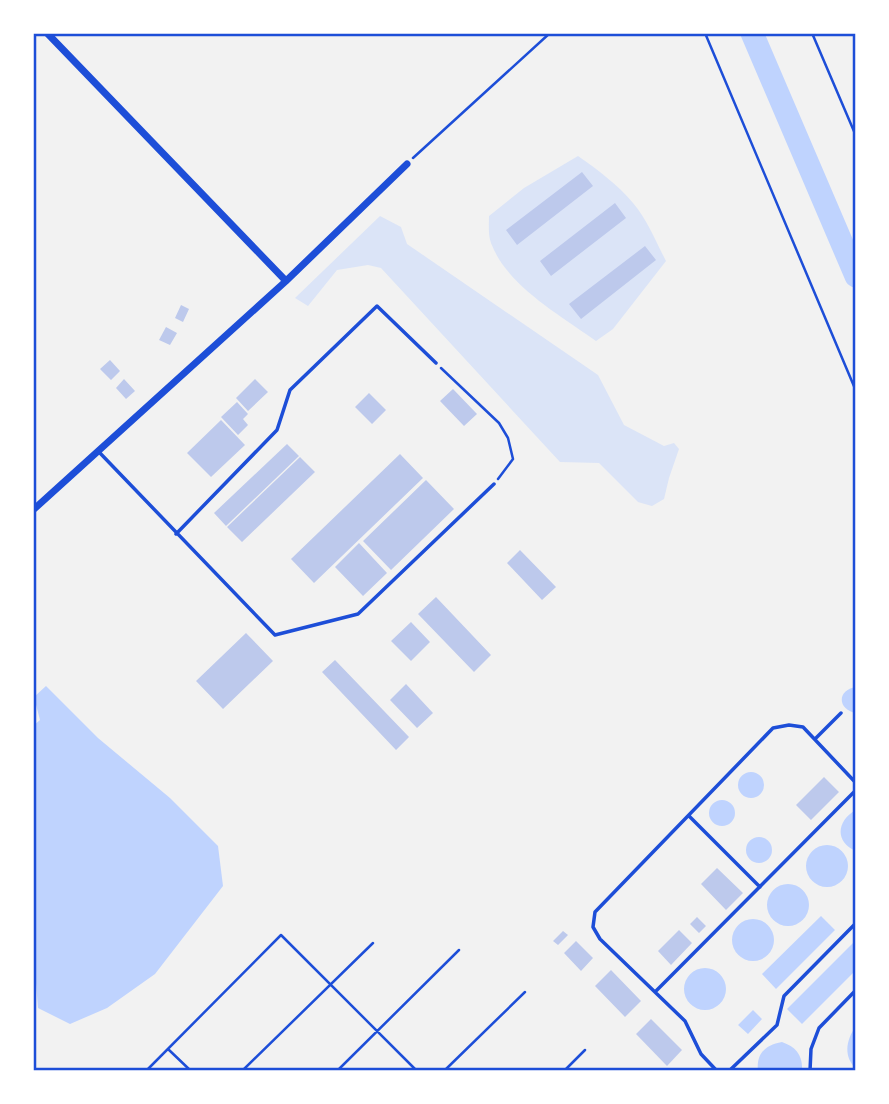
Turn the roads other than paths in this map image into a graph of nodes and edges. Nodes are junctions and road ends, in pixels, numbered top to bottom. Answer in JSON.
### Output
{"nodes":[{"id":1,"x":47,"y":33,"type":"edge"},
{"id":2,"x":407,"y":164,"type":"road end"},
{"id":3,"x":286,"y":281,"type":"junction"},
{"id":4,"x":436,"y":363,"type":"road end"},
{"id":5,"x":99,"y":452,"type":"junction"},
{"id":6,"x":494,"y":484,"type":"road end"},
{"id":7,"x":33,"y":510,"type":"edge"},
{"id":8,"x":176,"y":534,"type":"junction"},
{"id":9,"x":841,"y":713,"type":"dead end"},
{"id":10,"x":815,"y":739,"type":"junction"},
{"id":11,"x":856,"y":783,"type":"edge"},
{"id":12,"x":856,"y":790,"type":"edge"},
{"id":13,"x":689,"y":816,"type":"junction"},
{"id":14,"x":760,"y":887,"type":"junction"},
{"id":15,"x":854,"y":925,"type":"dead end"},
{"id":16,"x":856,"y":990,"type":"edge"},
{"id":17,"x":655,"y":992,"type":"junction"},
{"id":18,"x":717,"y":1071,"type":"edge"},
{"id":19,"x":729,"y":1071,"type":"edge"},
{"id":20,"x":810,"y":1071,"type":"edge"}],
"edges":[{"from":1,"to":3,"type":"street"},
{"from":2,"to":3,"type":"street"},
{"from":3,"to":5,"type":"street"},
{"from":4,"to":8,"type":"lane"},
{"from":5,"to":7,"type":"street"},
{"from":5,"to":8,"type":"lane"},
{"from":6,"to":8,"type":"lane"},
{"from":9,"to":10,"type":"lane"},
{"from":10,"to":11,"type":"lane"},
{"from":10,"to":13,"type":"lane"},
{"from":12,"to":14,"type":"lane"},
{"from":13,"to":14,"type":"lane"},
{"from":13,"to":17,"type":"lane"},
{"from":14,"to":17,"type":"lane"},
{"from":15,"to":19,"type":"lane"},
{"from":16,"to":20,"type":"lane"},
{"from":17,"to":18,"type":"lane"}]}
